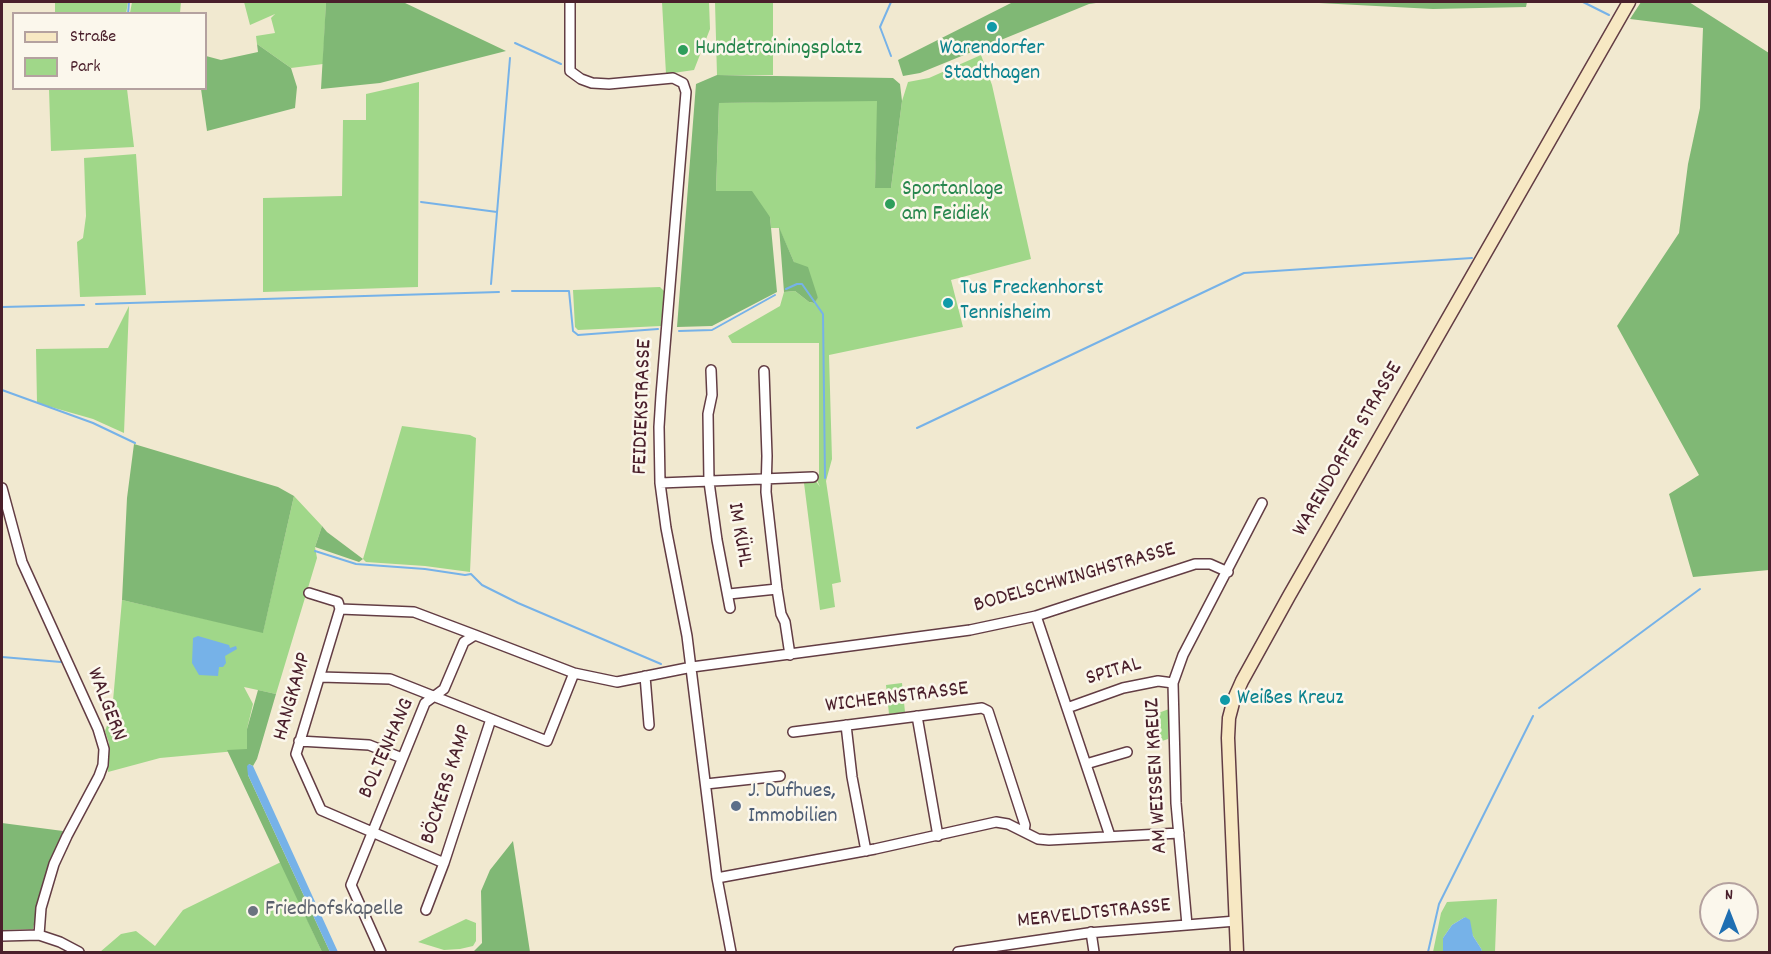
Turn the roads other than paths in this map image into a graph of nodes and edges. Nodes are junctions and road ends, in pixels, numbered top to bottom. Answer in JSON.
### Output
{"nodes":[{"id":1,"x":570,"y":2,"type":"edge"},
{"id":2,"x":1629,"y":2,"type":"edge"},
{"id":3,"x":711,"y":370,"type":"dead end"},
{"id":4,"x":764,"y":371,"type":"dead end"},
{"id":5,"x":813,"y":477,"type":"dead end"},
{"id":6,"x":766,"y":480,"type":"junction"},
{"id":7,"x":709,"y":482,"type":"junction"},
{"id":8,"x":660,"y":483,"type":"junction"},
{"id":9,"x":2,"y":488,"type":"edge"},
{"id":10,"x":1262,"y":503,"type":"dead end"},
{"id":11,"x":1228,"y":572,"type":"junction"},
{"id":12,"x":777,"y":589,"type":"junction"},
{"id":13,"x":309,"y":592,"type":"dead end"},
{"id":14,"x":729,"y":594,"type":"junction"},
{"id":15,"x":730,"y":608,"type":"dead end"},
{"id":16,"x":340,"y":609,"type":"junction"},
{"id":17,"x":1036,"y":616,"type":"junction"},
{"id":18,"x":475,"y":635,"type":"junction"},
{"id":19,"x":790,"y":655,"type":"junction"},
{"id":20,"x":692,"y":668,"type":"junction"},
{"id":21,"x":574,"y":673,"type":"junction"},
{"id":22,"x":645,"y":676,"type":"junction"},
{"id":23,"x":320,"y":677,"type":"junction"},
{"id":24,"x":1173,"y":683,"type":"junction"},
{"id":25,"x":435,"y":696,"type":"junction"},
{"id":26,"x":1067,"y":708,"type":"junction"},
{"id":27,"x":917,"y":716,"type":"junction"},
{"id":28,"x":490,"y":719,"type":"junction"},
{"id":29,"x":649,"y":725,"type":"dead end"},
{"id":30,"x":846,"y":725,"type":"junction"},
{"id":31,"x":793,"y":732,"type":"dead end"},
{"id":32,"x":299,"y":741,"type":"junction"},
{"id":33,"x":1127,"y":752,"type":"dead end"},
{"id":34,"x":402,"y":759,"type":"junction"},
{"id":35,"x":1086,"y":764,"type":"junction"},
{"id":36,"x":780,"y":776,"type":"dead end"},
{"id":37,"x":706,"y":784,"type":"junction"},
{"id":38,"x":1024,"y":831,"type":"junction"},
{"id":39,"x":372,"y":833,"type":"junction"},
{"id":40,"x":1179,"y":833,"type":"junction"},
{"id":41,"x":938,"y":836,"type":"junction"},
{"id":42,"x":1110,"y":836,"type":"junction"},
{"id":43,"x":866,"y":851,"type":"junction"},
{"id":44,"x":444,"y":863,"type":"junction"},
{"id":45,"x":717,"y":878,"type":"junction"},
{"id":46,"x":426,"y":910,"type":"dead end"},
{"id":47,"x":1236,"y":921,"type":"junction"},
{"id":48,"x":1187,"y":925,"type":"junction"},
{"id":49,"x":1091,"y":932,"type":"junction"},
{"id":50,"x":39,"y":935,"type":"junction"},
{"id":51,"x":2,"y":936,"type":"edge"},
{"id":52,"x":979,"y":951,"type":"edge"},
{"id":53,"x":79,"y":952,"type":"edge"},
{"id":54,"x":381,"y":952,"type":"edge"},
{"id":55,"x":731,"y":952,"type":"edge"},
{"id":56,"x":958,"y":952,"type":"edge"},
{"id":57,"x":1094,"y":952,"type":"edge"},
{"id":58,"x":1237,"y":952,"type":"edge"}],
"edges":[{"from":1,"to":8,"type":"street","name":"FEIDIEKSTRASSE"},
{"from":2,"to":47,"type":"main road","name":"WARENDORFER STRASSE"},
{"from":3,"to":7,"type":"street","name":"IM KÜHL"},
{"from":4,"to":6,"type":"street","name":"IM KÜHL"},
{"from":5,"to":6,"type":"street","name":"IM KÜHL"},
{"from":6,"to":7,"type":"street","name":"IM KÜHL"},
{"from":6,"to":12,"type":"street","name":"IM KÜHL"},
{"from":7,"to":8,"type":"street","name":"IM KÜHL"},
{"from":7,"to":14,"type":"street","name":"IM KÜHL"},
{"from":8,"to":20,"type":"street","name":"FEIDIEKSTRASSE"},
{"from":9,"to":50,"type":"street","name":"WALGERN"},
{"from":10,"to":11,"type":"street","name":"AM WEISSEN KREUZ"},
{"from":11,"to":17,"type":"street","name":"BODELSCHWINGHSTRASSE"},
{"from":11,"to":24,"type":"street","name":"AM WEISSEN KREUZ"},
{"from":12,"to":14,"type":"street","name":"IM KÜHL"},
{"from":12,"to":19,"type":"street","name":"IM KÜHL"},
{"from":13,"to":16,"type":"street"},
{"from":14,"to":15,"type":"street","name":"IM KÜHL"},
{"from":16,"to":18,"type":"street"},
{"from":16,"to":23,"type":"street","name":"HANGKAMP"},
{"from":17,"to":19,"type":"street","name":"BODELSCHWINGHSTRASSE"},
{"from":17,"to":26,"type":"street"},
{"from":18,"to":21,"type":"street"},
{"from":18,"to":25,"type":"street","name":"BOLTENHANG"},
{"from":19,"to":20,"type":"street","name":"BODELSCHWINGHSTRASSE"},
{"from":20,"to":22,"type":"street"},
{"from":20,"to":37,"type":"street","name":"FEIDIEKSTRASSE"},
{"from":21,"to":22,"type":"street"},
{"from":21,"to":28,"type":"street"},
{"from":22,"to":29,"type":"street"},
{"from":23,"to":25,"type":"street"},
{"from":23,"to":32,"type":"street","name":"HANGKAMP"},
{"from":24,"to":26,"type":"street","name":"SPITAL"},
{"from":24,"to":40,"type":"street","name":"AM WEISSEN KREUZ"},
{"from":25,"to":28,"type":"street"},
{"from":25,"to":34,"type":"street","name":"BOLTENHANG"},
{"from":26,"to":35,"type":"street"},
{"from":27,"to":30,"type":"street","name":"WICHERNSTRASSE"},
{"from":27,"to":38,"type":"street","name":"WICHERNSTRASSE"},
{"from":27,"to":41,"type":"street"},
{"from":28,"to":44,"type":"street","name":"BÖCKERS KAMP"},
{"from":30,"to":31,"type":"street","name":"WICHERNSTRASSE"},
{"from":30,"to":43,"type":"street"},
{"from":32,"to":34,"type":"street"},
{"from":32,"to":39,"type":"street","name":"HANGKAMP"},
{"from":33,"to":35,"type":"street"},
{"from":34,"to":39,"type":"street","name":"BOLTENHANG"},
{"from":35,"to":42,"type":"street"},
{"from":36,"to":37,"type":"street"},
{"from":37,"to":45,"type":"street","name":"FEIDIEKSTRASSE"},
{"from":38,"to":41,"type":"street"},
{"from":38,"to":42,"type":"street"},
{"from":39,"to":44,"type":"street","name":"BÖCKERS KAMP"},
{"from":39,"to":54,"type":"street","name":"BOLTENHANG"},
{"from":40,"to":42,"type":"street"},
{"from":40,"to":48,"type":"street","name":"AM WEISSEN KREUZ"},
{"from":41,"to":43,"type":"street"},
{"from":43,"to":45,"type":"street"},
{"from":44,"to":46,"type":"street","name":"BÖCKERS KAMP"},
{"from":45,"to":55,"type":"street","name":"FEIDIEKSTRASSE"},
{"from":47,"to":48,"type":"street","name":"MERVELDTSTRASSE"},
{"from":47,"to":58,"type":"main road","name":"WARENDORFER STRASSE"},
{"from":48,"to":49,"type":"street","name":"MERVELDTSTRASSE"},
{"from":49,"to":52,"type":"street","name":"MERVELDTSTRASSE"},
{"from":49,"to":57,"type":"street"},
{"from":50,"to":51,"type":"street"},
{"from":50,"to":53,"type":"street"},
{"from":52,"to":56,"type":"street","name":"MERVELDTSTRASSE"}]}
